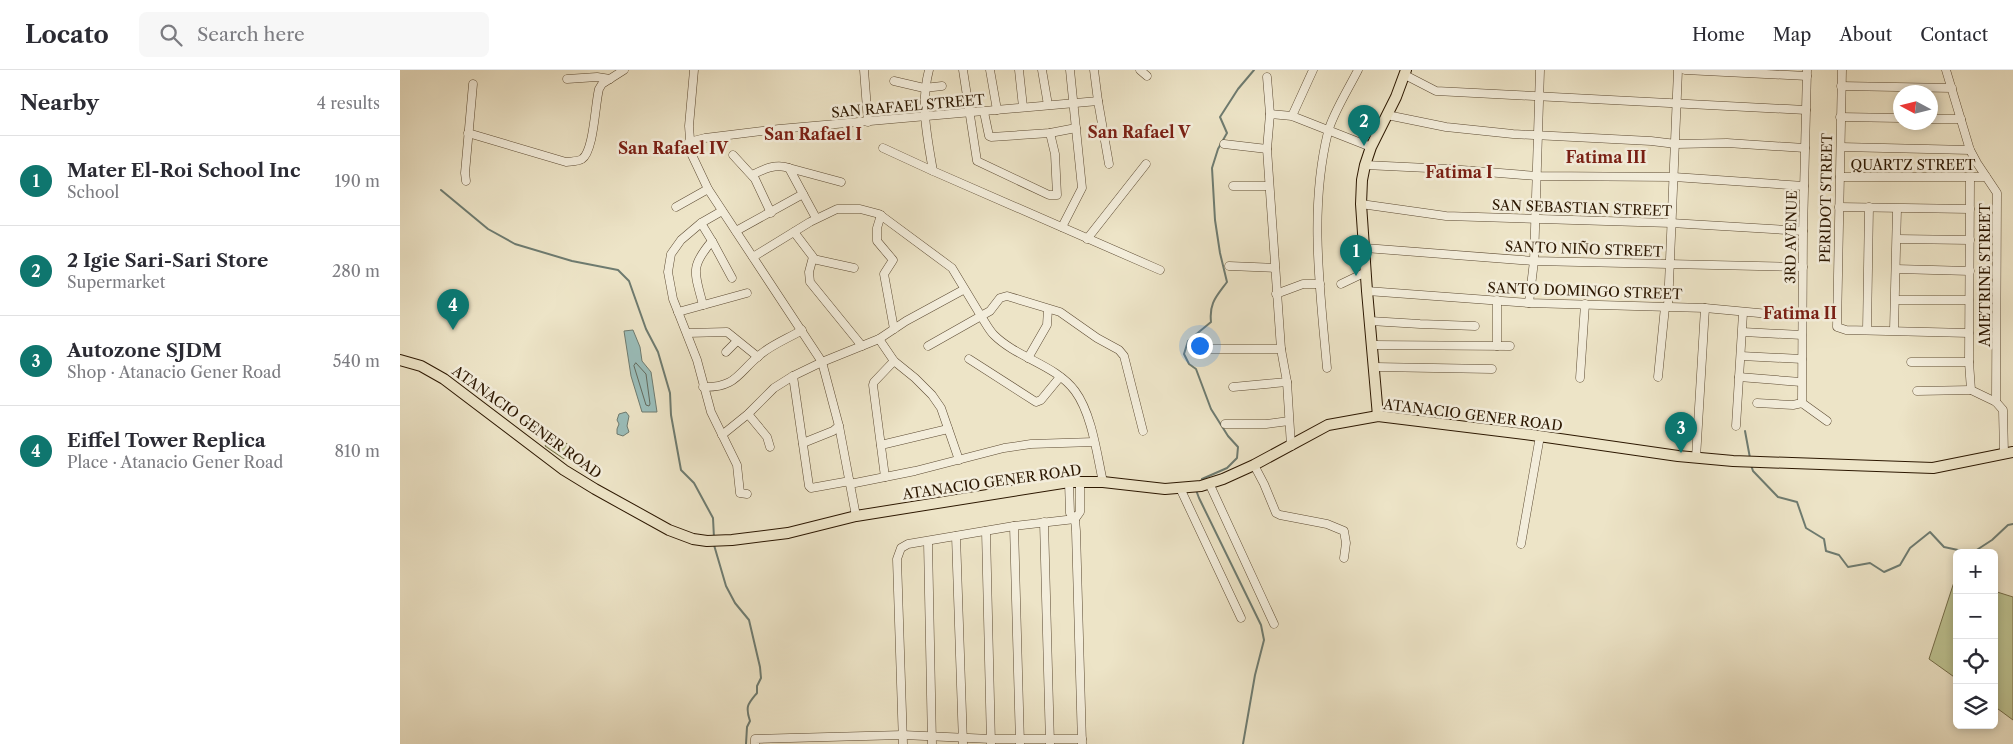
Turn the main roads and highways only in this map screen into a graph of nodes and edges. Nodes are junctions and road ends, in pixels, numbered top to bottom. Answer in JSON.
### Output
{"nodes":[{"id":1,"x":1405,"y":73,"type":"edge"},
{"id":2,"x":400,"y":360,"type":"edge"},
{"id":3,"x":1378,"y":416,"type":"junction"},
{"id":4,"x":2008,"y":453,"type":"edge"}],
"edges":[{"from":1,"to":3,"type":"main road"},
{"from":2,"to":3,"type":"main road","name":"ATANACIO GENER ROAD"},
{"from":3,"to":4,"type":"main road","name":"ATANACIO GENER ROAD"}]}
